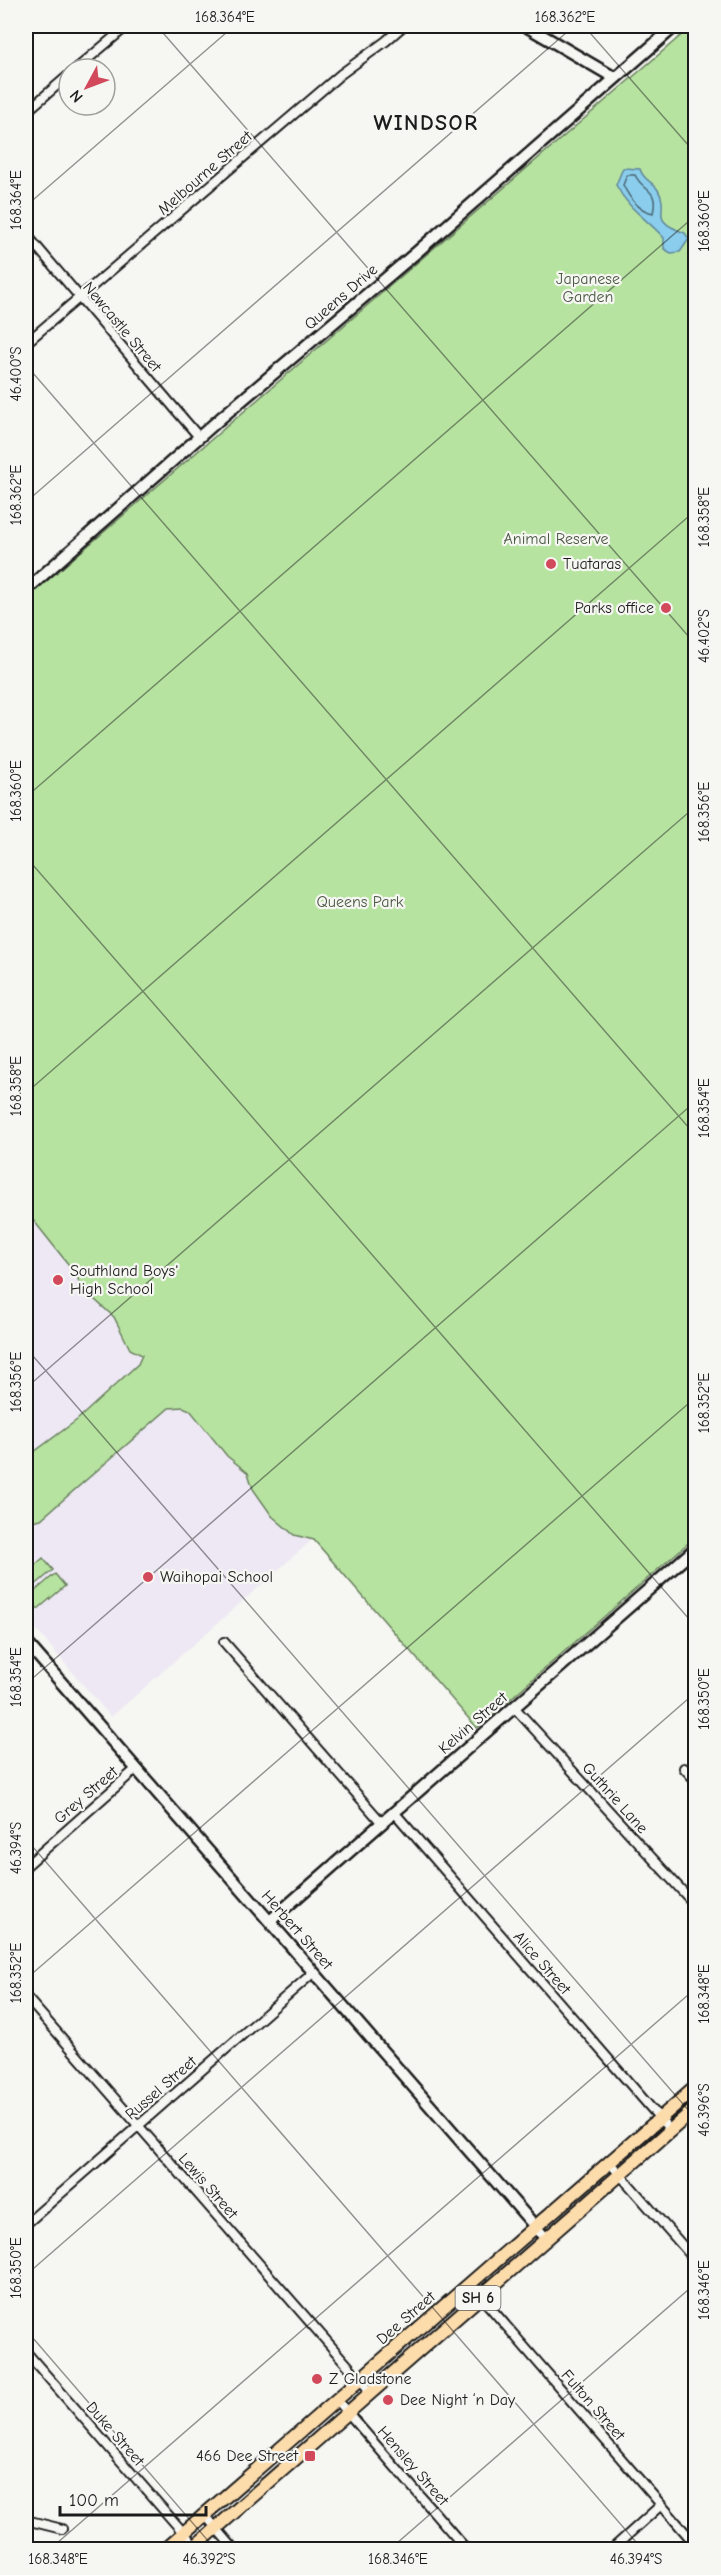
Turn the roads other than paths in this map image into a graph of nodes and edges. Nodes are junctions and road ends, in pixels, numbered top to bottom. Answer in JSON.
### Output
{"nodes":[{"id":1,"x":127,"y":26,"type":"edge"},
{"id":2,"x":403,"y":26,"type":"edge"},
{"id":3,"x":526,"y":26,"type":"edge"},
{"id":4,"x":675,"y":26,"type":"edge"},
{"id":5,"x":90,"y":57,"type":"edge"},
{"id":6,"x":615,"y":78,"type":"junction"},
{"id":7,"x":57,"y":85,"type":"edge"},
{"id":8,"x":26,"y":112,"type":"edge"},
{"id":9,"x":26,"y":234,"type":"edge"},
{"id":10,"x":79,"y":297,"type":"junction"},
{"id":11,"x":26,"y":343,"type":"edge"},
{"id":12,"x":199,"y":437,"type":"junction"},
{"id":13,"x":26,"y":590,"type":"edge"},
{"id":14,"x":696,"y":1548,"type":"edge"},
{"id":15,"x":26,"y":1642,"type":"edge"},
{"id":16,"x":224,"y":1642,"type":"dead end"},
{"id":17,"x":514,"y":1707,"type":"junction"},
{"id":18,"x":684,"y":1768,"type":"dead end"},
{"id":19,"x":136,"y":1769,"type":"junction"},
{"id":20,"x":696,"y":1781,"type":"edge"},
{"id":21,"x":394,"y":1812,"type":"junction"},
{"id":22,"x":382,"y":1822,"type":"junction"},
{"id":23,"x":26,"y":1866,"type":"edge"},
{"id":24,"x":696,"y":1906,"type":"edge"},
{"id":25,"x":270,"y":1921,"type":"junction"},
{"id":26,"x":314,"y":1972,"type":"junction"},
{"id":27,"x":26,"y":1997,"type":"edge"},
{"id":28,"x":696,"y":2087,"type":"edge"},
{"id":29,"x":696,"y":2108,"type":"edge"},
{"id":30,"x":660,"y":2118,"type":"junction"},
{"id":31,"x":138,"y":2126,"type":"junction"},
{"id":32,"x":670,"y":2130,"type":"junction"},
{"id":33,"x":609,"y":2162,"type":"junction"},
{"id":34,"x":620,"y":2174,"type":"junction"},
{"id":35,"x":26,"y":2224,"type":"edge"},
{"id":36,"x":535,"y":2227,"type":"junction"},
{"id":37,"x":546,"y":2239,"type":"junction"},
{"id":38,"x":696,"y":2261,"type":"edge"},
{"id":39,"x":470,"y":2284,"type":"junction"},
{"id":40,"x":480,"y":2296,"type":"junction"},
{"id":41,"x":26,"y":2352,"type":"edge"},
{"id":42,"x":360,"y":2380,"type":"junction"},
{"id":43,"x":370,"y":2392,"type":"junction"},
{"id":44,"x":337,"y":2400,"type":"junction"},
{"id":45,"x":348,"y":2412,"type":"junction"},
{"id":46,"x":662,"y":2505,"type":"junction"},
{"id":47,"x":205,"y":2515,"type":"junction"},
{"id":48,"x":26,"y":2520,"type":"edge"},
{"id":49,"x":216,"y":2527,"type":"junction"},
{"id":50,"x":62,"y":2529,"type":"dead end"},
{"id":51,"x":184,"y":2534,"type":"junction"},
{"id":52,"x":696,"y":2545,"type":"edge"},
{"id":53,"x":193,"y":2548,"type":"edge"},
{"id":54,"x":164,"y":2550,"type":"edge"},
{"id":55,"x":235,"y":2550,"type":"edge"},
{"id":56,"x":467,"y":2550,"type":"edge"},
{"id":57,"x":611,"y":2550,"type":"edge"}],
"edges":[{"from":1,"to":5,"type":"street"},
{"from":2,"to":10,"type":"street","name":"Melbourne Street"},
{"from":3,"to":6,"type":"main road"},
{"from":4,"to":6,"type":"main road","name":"Queens Drive"},
{"from":6,"to":12,"type":"main road","name":"Queens Drive"},
{"from":7,"to":8,"type":"street"},
{"from":9,"to":10,"type":"street","name":"Newcastle Street"},
{"from":10,"to":11,"type":"street","name":"Melbourne Street"},
{"from":10,"to":12,"type":"street","name":"Newcastle Street"},
{"from":12,"to":13,"type":"main road","name":"Queens Drive"},
{"from":14,"to":17,"type":"main road","name":"Kelvin Street"},
{"from":15,"to":19,"type":"main road","name":"Herbert Street"},
{"from":16,"to":22,"type":"street"},
{"from":17,"to":21,"type":"main road","name":"Kelvin Street"},
{"from":17,"to":24,"type":"street","name":"Guthrie Lane"},
{"from":18,"to":20,"type":"street"},
{"from":19,"to":23,"type":"street","name":"Grey Street"},
{"from":19,"to":25,"type":"main road","name":"Herbert Street"},
{"from":21,"to":22,"type":"main road","name":"Kelvin Street"},
{"from":21,"to":30,"type":"street","name":"Alice Street"},
{"from":22,"to":25,"type":"main road","name":"Kelvin Street"},
{"from":25,"to":26,"type":"main road","name":"Herbert Street"},
{"from":26,"to":31,"type":"street","name":"Russel Street"},
{"from":26,"to":36,"type":"main road","name":"Herbert Street"},
{"from":27,"to":31,"type":"street","name":"Lewis Street"},
{"from":28,"to":30,"type":"main road","name":"Dee Street","number":"SH 6"},
{"from":29,"to":32,"type":"main road","name":"Dee Street","number":"SH 6"},
{"from":30,"to":32,"type":"street","name":"Alice Street"},
{"from":30,"to":33,"type":"main road","name":"Dee Street","number":"SH 6"},
{"from":31,"to":35,"type":"street","name":"Russel Street"},
{"from":31,"to":42,"type":"street","name":"Lewis Street"},
{"from":32,"to":34,"type":"main road","name":"Dee Street","number":"SH 6"},
{"from":33,"to":34,"type":"street"},
{"from":33,"to":36,"type":"main road","name":"Dee Street","number":"SH 6"},
{"from":34,"to":37,"type":"main road","name":"Dee Street","number":"SH 6"},
{"from":34,"to":38,"type":"street"},
{"from":36,"to":37,"type":"main road","name":"Herbert Street"},
{"from":36,"to":39,"type":"main road","name":"Dee Street","number":"SH 6"},
{"from":37,"to":40,"type":"main road","name":"Dee Street","number":"SH 6"},
{"from":39,"to":40,"type":"street","name":"Fulton Street"},
{"from":39,"to":42,"type":"main road","name":"Dee Street","number":"SH 6"},
{"from":40,"to":43,"type":"main road","name":"Dee Street","number":"SH 6"},
{"from":40,"to":46,"type":"street","name":"Fulton Street"},
{"from":41,"to":51,"type":"street","name":"Duke Street"},
{"from":42,"to":43,"type":"street","name":"Lewis Street"},
{"from":42,"to":44,"type":"main road","name":"Dee Street","number":"SH 6"},
{"from":43,"to":45,"type":"main road","name":"Dee Street","number":"SH 6"},
{"from":44,"to":45,"type":"street","name":"Hensley Street"},
{"from":44,"to":47,"type":"main road","name":"Dee Street","number":"SH 6"},
{"from":45,"to":49,"type":"main road","name":"Dee Street","number":"SH 6"},
{"from":45,"to":56,"type":"street","name":"Hensley Street"},
{"from":46,"to":52,"type":"street","name":"Fulton Street"},
{"from":46,"to":57,"type":"street"},
{"from":47,"to":49,"type":"street"},
{"from":47,"to":51,"type":"main road","name":"Dee Street","number":"SH 6"},
{"from":48,"to":50,"type":"street"},
{"from":49,"to":53,"type":"main road","name":"Dee Street","number":"SH 6"},
{"from":49,"to":55,"type":"street"},
{"from":51,"to":53,"type":"street","name":"Duke Street"},
{"from":51,"to":54,"type":"main road","name":"Dee Street","number":"SH 6"}]}
